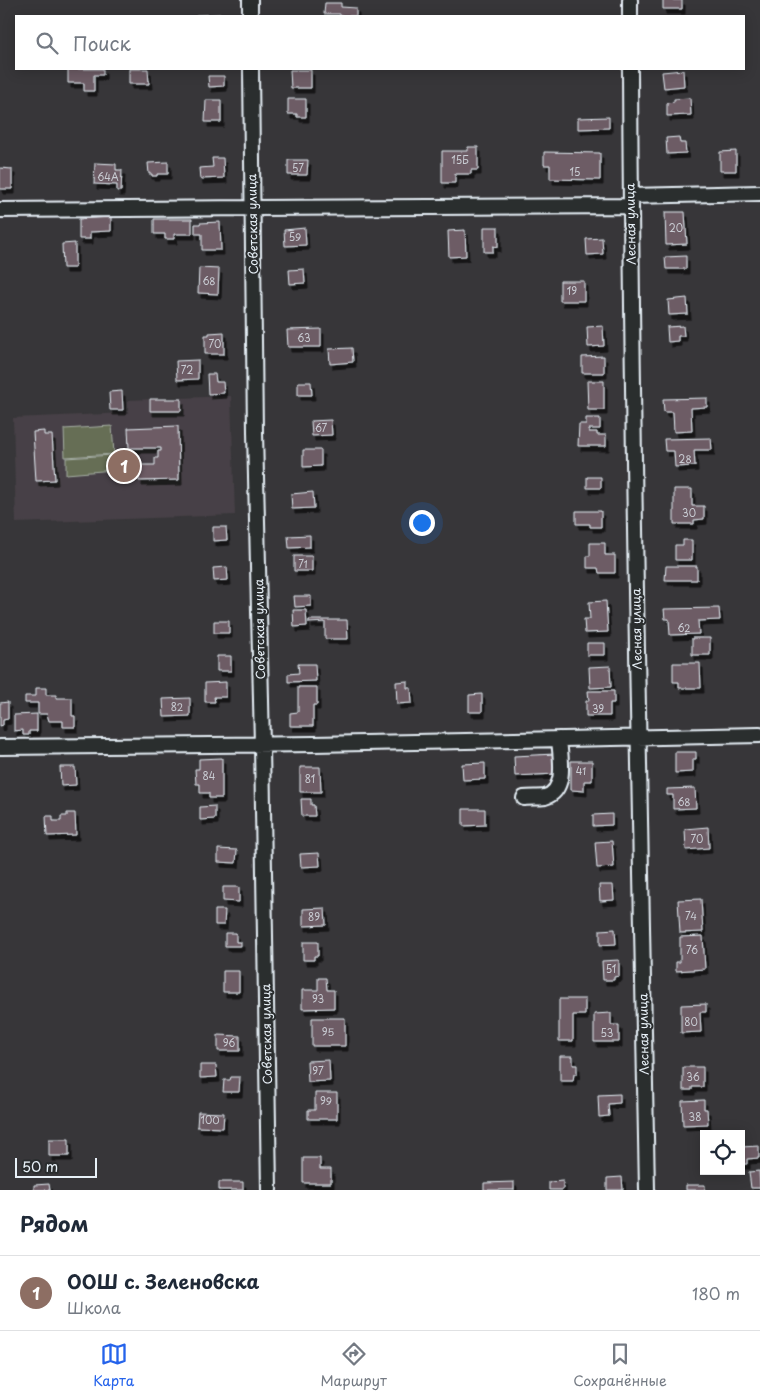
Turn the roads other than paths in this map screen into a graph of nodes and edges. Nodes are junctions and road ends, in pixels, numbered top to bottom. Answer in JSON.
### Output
{"nodes":[{"id":1,"x":250,"y":0,"type":"edge"},
{"id":2,"x":630,"y":0,"type":"edge"},
{"id":3,"x":250,"y":15,"type":"edge"},
{"id":4,"x":630,"y":15,"type":"edge"},
{"id":5,"x":251,"y":70,"type":"edge"},
{"id":6,"x":630,"y":70,"type":"edge"},
{"id":7,"x":760,"y":193,"type":"edge"},
{"id":8,"x":631,"y":201,"type":"junction"},
{"id":9,"x":254,"y":208,"type":"junction"},
{"id":10,"x":0,"y":210,"type":"edge"},
{"id":11,"x":760,"y":734,"type":"edge"},
{"id":12,"x":639,"y":737,"type":"junction"},
{"id":13,"x":559,"y":738,"type":"junction"},
{"id":14,"x":262,"y":744,"type":"junction"},
{"id":15,"x":0,"y":747,"type":"edge"},
{"id":16,"x":524,"y":798,"type":"dead end"},
{"id":17,"x":269,"y":1190,"type":"edge"},
{"id":18,"x":647,"y":1190,"type":"edge"}],
"edges":[{"from":1,"to":3,"type":"street"},
{"from":2,"to":4,"type":"street"},
{"from":5,"to":9,"type":"street","name":"Советская улица"},
{"from":6,"to":8,"type":"street","name":"Лесная улица"},
{"from":7,"to":8,"type":"street"},
{"from":8,"to":9,"type":"street"},
{"from":8,"to":12,"type":"street","name":"Лесная улица"},
{"from":9,"to":10,"type":"street"},
{"from":9,"to":14,"type":"street","name":"Советская улица"},
{"from":11,"to":12,"type":"street"},
{"from":12,"to":13,"type":"street"},
{"from":12,"to":18,"type":"street","name":"Лесная улица"},
{"from":13,"to":14,"type":"street"},
{"from":13,"to":16,"type":"street"},
{"from":14,"to":15,"type":"street"},
{"from":14,"to":17,"type":"street","name":"Советская улица"}]}
